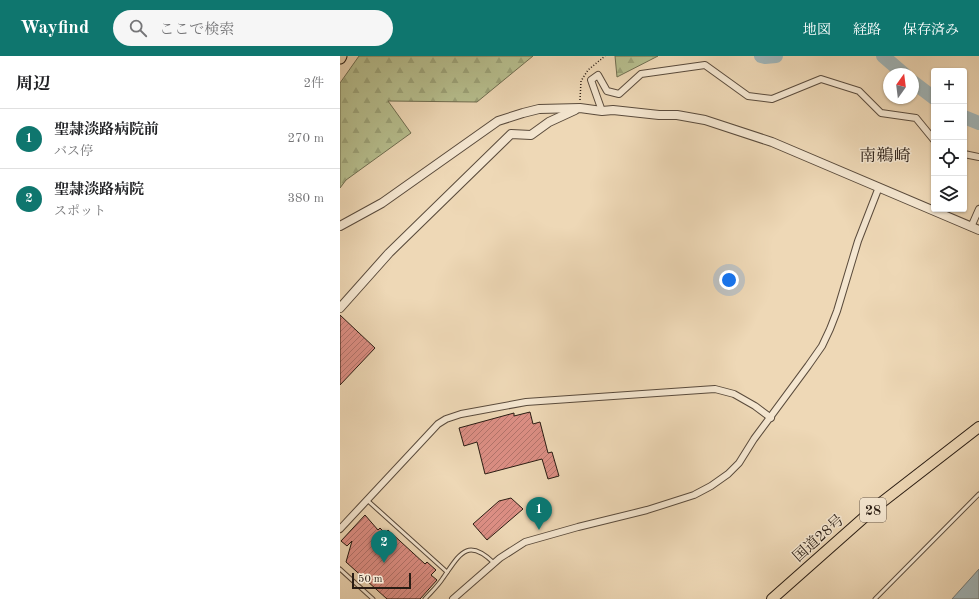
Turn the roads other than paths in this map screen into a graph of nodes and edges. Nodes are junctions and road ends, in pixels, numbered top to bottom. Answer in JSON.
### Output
{"nodes":[{"id":1,"x":580,"y":108,"type":"junction"},
{"id":2,"x":602,"y":111,"type":"junction"},
{"id":3,"x":931,"y":136,"type":"edge"},
{"id":4,"x":967,"y":155,"type":"edge"},
{"id":5,"x":979,"y":157,"type":"edge"},
{"id":6,"x":879,"y":187,"type":"junction"},
{"id":7,"x":979,"y":209,"type":"edge"},
{"id":8,"x":340,"y":226,"type":"edge"},
{"id":9,"x":975,"y":228,"type":"edge"},
{"id":10,"x":340,"y":308,"type":"edge"},
{"id":11,"x":771,"y":418,"type":"junction"},
{"id":12,"x":979,"y":427,"type":"edge"},
{"id":13,"x":979,"y":494,"type":"edge"},
{"id":14,"x":367,"y":500,"type":"junction"},
{"id":15,"x":340,"y":529,"type":"edge"},
{"id":16,"x":494,"y":563,"type":"junction"},
{"id":17,"x":340,"y":569,"type":"edge"},
{"id":18,"x":447,"y":572,"type":"junction"},
{"id":19,"x":373,"y":599,"type":"edge"},
{"id":20,"x":425,"y":599,"type":"edge"},
{"id":21,"x":453,"y":599,"type":"edge"},
{"id":22,"x":772,"y":599,"type":"edge"},
{"id":23,"x":875,"y":599,"type":"edge"}],
"edges":[{"from":1,"to":2,"type":"street"},
{"from":1,"to":8,"type":"street"},
{"from":1,"to":10,"type":"street"},
{"from":2,"to":3,"type":"street"},
{"from":2,"to":6,"type":"street"},
{"from":4,"to":5,"type":"street"},
{"from":6,"to":9,"type":"street"},
{"from":6,"to":11,"type":"street"},
{"from":7,"to":9,"type":"street"},
{"from":11,"to":14,"type":"street"},
{"from":11,"to":16,"type":"street"},
{"from":12,"to":22,"type":"highway","name":"国道28号","number":"28"},
{"from":13,"to":23,"type":"lane"},
{"from":14,"to":15,"type":"street"},
{"from":14,"to":18,"type":"lane"},
{"from":16,"to":18,"type":"lane"},
{"from":16,"to":21,"type":"street"},
{"from":17,"to":19,"type":"lane"},
{"from":18,"to":20,"type":"lane"}]}
